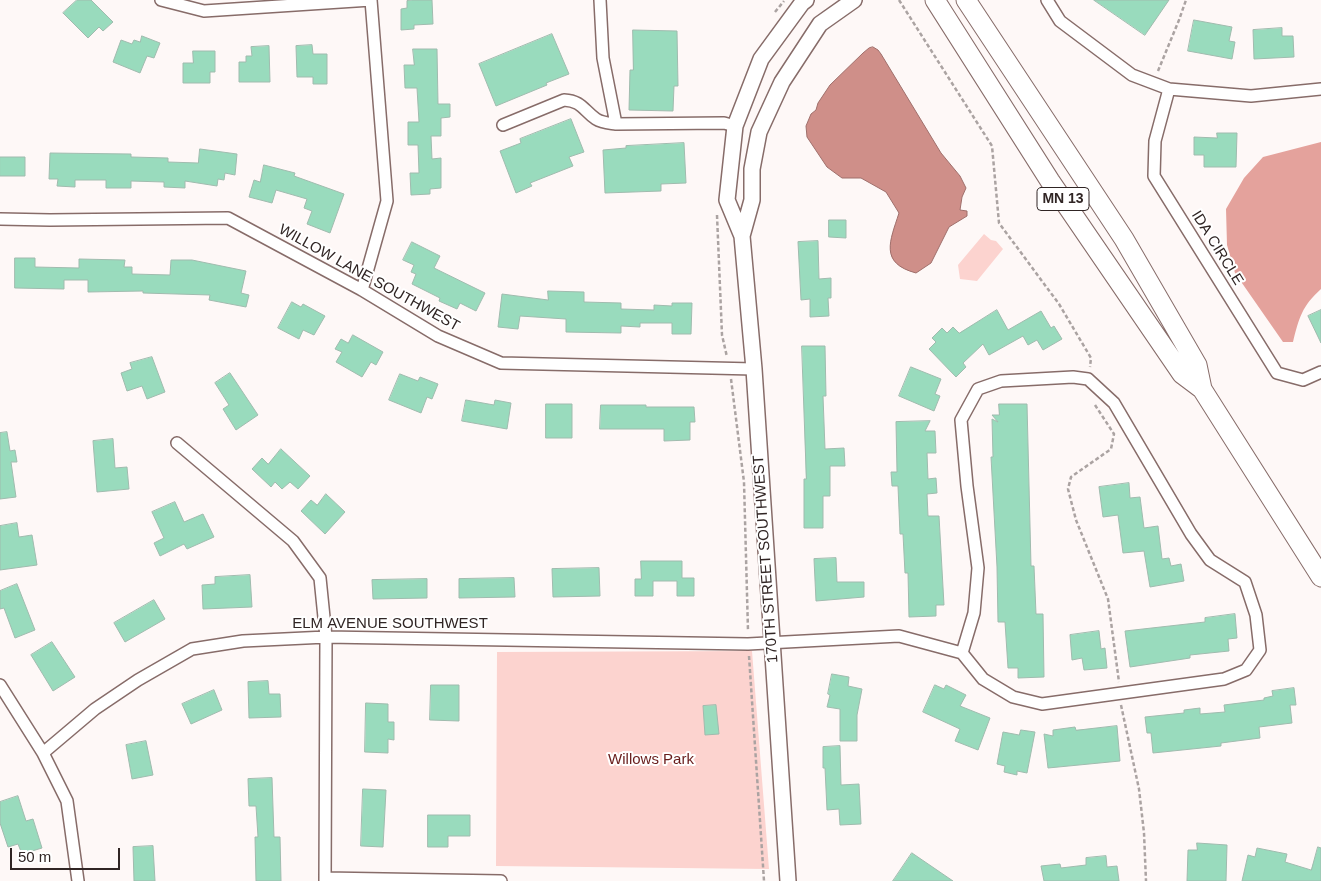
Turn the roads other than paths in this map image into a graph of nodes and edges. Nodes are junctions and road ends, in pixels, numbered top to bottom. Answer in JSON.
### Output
{"nodes":[{"id":1,"x":161,"y":0,"type":"edge"},
{"id":2,"x":371,"y":0,"type":"edge"},
{"id":3,"x":600,"y":0,"type":"edge"},
{"id":4,"x":806,"y":0,"type":"edge"},
{"id":5,"x":854,"y":0,"type":"edge"},
{"id":6,"x":935,"y":0,"type":"edge"},
{"id":7,"x":966,"y":0,"type":"edge"},
{"id":8,"x":1047,"y":0,"type":"edge"},
{"id":9,"x":1321,"y":88,"type":"edge"},
{"id":10,"x":1168,"y":89,"type":"junction"},
{"id":11,"x":616,"y":124,"type":"junction"},
{"id":12,"x":503,"y":125,"type":"dead end"},
{"id":13,"x":735,"y":126,"type":"junction"},
{"id":14,"x":0,"y":219,"type":"edge"},
{"id":15,"x":742,"y":236,"type":"junction"},
{"id":16,"x":362,"y":290,"type":"junction"},
{"id":17,"x":754,"y":369,"type":"junction"},
{"id":18,"x":1321,"y":372,"type":"edge"},
{"id":19,"x":1202,"y":389,"type":"junction"},
{"id":20,"x":177,"y":443,"type":"dead end"},
{"id":21,"x":1321,"y":577,"type":"edge"},
{"id":22,"x":326,"y":637,"type":"junction"},
{"id":23,"x":771,"y":642,"type":"junction"},
{"id":24,"x":962,"y":653,"type":"junction"},
{"id":25,"x":0,"y":685,"type":"edge"},
{"id":26,"x":43,"y":753,"type":"junction"},
{"id":27,"x":325,"y":880,"type":"edge"},
{"id":28,"x":78,"y":881,"type":"edge"},
{"id":29,"x":501,"y":881,"type":"edge"},
{"id":30,"x":788,"y":881,"type":"edge"}],
"edges":[{"from":1,"to":2,"type":"street"},
{"from":2,"to":16,"type":"street"},
{"from":3,"to":11,"type":"street"},
{"from":4,"to":13,"type":"street","name":"170TH STREET SOUTHWEST"},
{"from":5,"to":15,"type":"street","name":"170TH STREET SOUTHWEST"},
{"from":6,"to":19,"type":"main road","number":"MN 13"},
{"from":7,"to":19,"type":"main road","number":"MN 13"},
{"from":8,"to":10,"type":"street"},
{"from":9,"to":10,"type":"street"},
{"from":10,"to":18,"type":"street","name":"IDA CIRCLE"},
{"from":11,"to":12,"type":"street"},
{"from":11,"to":13,"type":"street"},
{"from":13,"to":15,"type":"street","name":"170TH STREET SOUTHWEST"},
{"from":14,"to":16,"type":"street","name":"WILLOW LANE SOUTHWEST"},
{"from":15,"to":17,"type":"street","name":"170TH STREET SOUTHWEST"},
{"from":16,"to":17,"type":"street","name":"WILLOW LANE SOUTHWEST"},
{"from":17,"to":23,"type":"street","name":"170TH STREET SOUTHWEST"},
{"from":19,"to":21,"type":"main road","number":"MN 13"},
{"from":20,"to":22,"type":"street"},
{"from":22,"to":23,"type":"street","name":"ELM AVENUE SOUTHWEST"},
{"from":22,"to":26,"type":"street","name":"ELM AVENUE SOUTHWEST"},
{"from":22,"to":27,"type":"street"},
{"from":23,"to":24,"type":"street","name":"ELM AVENUE SOUTHWEST"},
{"from":23,"to":30,"type":"street","name":"170TH STREET SOUTHWEST"},
{"from":24,"to":24,"type":"street"},
{"from":25,"to":26,"type":"street"},
{"from":26,"to":28,"type":"street"},
{"from":27,"to":29,"type":"street"}]}
